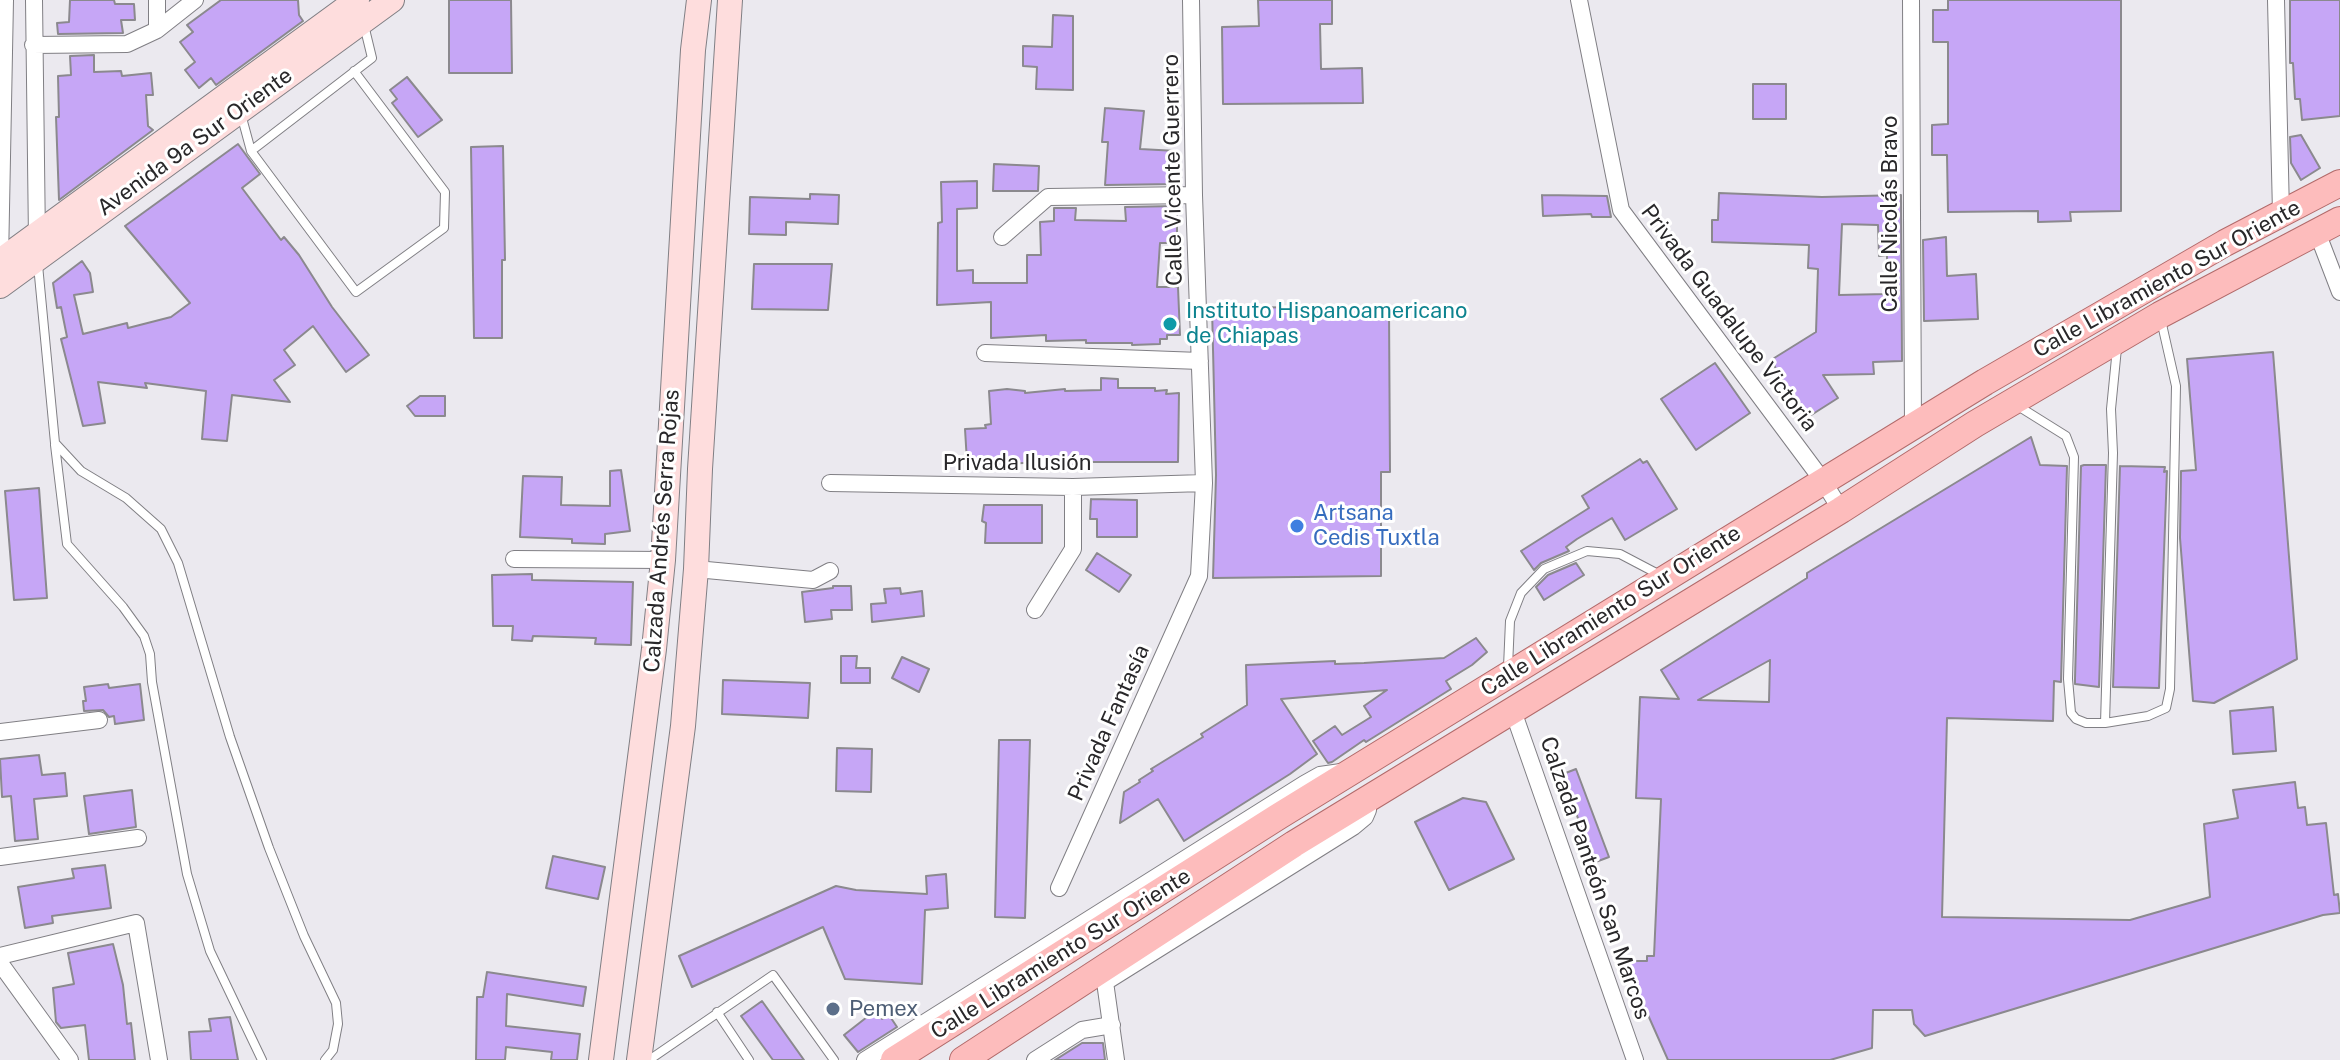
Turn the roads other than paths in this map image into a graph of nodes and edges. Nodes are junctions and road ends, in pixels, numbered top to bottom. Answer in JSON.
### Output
{"nodes":[{"id":1,"x":5,"y":0,"type":"edge"},
{"id":2,"x":34,"y":0,"type":"edge"},
{"id":3,"x":157,"y":0,"type":"edge"},
{"id":4,"x":195,"y":0,"type":"edge"},
{"id":5,"x":392,"y":0,"type":"edge"},
{"id":6,"x":684,"y":0,"type":"edge"},
{"id":7,"x":699,"y":0,"type":"edge"},
{"id":8,"x":730,"y":0,"type":"edge"},
{"id":9,"x":1191,"y":0,"type":"edge"},
{"id":10,"x":1579,"y":0,"type":"edge"},
{"id":11,"x":1911,"y":0,"type":"edge"},
{"id":12,"x":2276,"y":0,"type":"edge"},
{"id":13,"x":360,"y":6,"type":"edge"},
{"id":14,"x":157,"y":30,"type":"junction"},
{"id":15,"x":33,"y":45,"type":"junction"},
{"id":16,"x":2,"y":47,"type":"edge"},
{"id":17,"x":693,"y":50,"type":"junction"},
{"id":18,"x":354,"y":71,"type":"junction"},
{"id":19,"x":240,"y":109,"type":"junction"},
{"id":20,"x":251,"y":151,"type":"junction"},
{"id":21,"x":2340,"y":183,"type":"edge"},
{"id":22,"x":1194,"y":195,"type":"junction"},
{"id":23,"x":2281,"y":213,"type":"junction"},
{"id":24,"x":2329,"y":226,"type":"edge"},
{"id":25,"x":1002,"y":237,"type":"dead end"},
{"id":26,"x":37,"y":245,"type":"junction"},
{"id":27,"x":0,"y":261,"type":"edge"},
{"id":28,"x":0,"y":286,"type":"edge"},
{"id":29,"x":2340,"y":292,"type":"edge"},
{"id":30,"x":2160,"y":315,"type":"junction"},
{"id":31,"x":2119,"y":340,"type":"junction"},
{"id":32,"x":985,"y":353,"type":"dead end"},
{"id":33,"x":1200,"y":361,"type":"junction"},
{"id":34,"x":2012,"y":403,"type":"junction"},
{"id":35,"x":1913,"y":427,"type":"junction"},
{"id":36,"x":55,"y":443,"type":"junction"},
{"id":37,"x":1823,"y":481,"type":"junction"},
{"id":38,"x":830,"y":483,"type":"dead end"},
{"id":39,"x":1204,"y":483,"type":"junction"},
{"id":40,"x":1073,"y":487,"type":"junction"},
{"id":41,"x":1841,"y":510,"type":"junction"},
{"id":42,"x":514,"y":559,"type":"dead end"},
{"id":43,"x":663,"y":560,"type":"junction"},
{"id":44,"x":696,"y":569,"type":"junction"},
{"id":45,"x":830,"y":571,"type":"dead end"},
{"id":46,"x":1199,"y":576,"type":"joint"},
{"id":47,"x":1664,"y":577,"type":"junction"},
{"id":48,"x":1035,"y":610,"type":"dead end"},
{"id":49,"x":654,"y":649,"type":"junction"},
{"id":50,"x":689,"y":654,"type":"junction"},
{"id":51,"x":1508,"y":674,"type":"junction"},
{"id":52,"x":1513,"y":711,"type":"junction"},
{"id":53,"x":99,"y":720,"type":"dead end"},
{"id":54,"x":2105,"y":723,"type":"junction"},
{"id":55,"x":0,"y":732,"type":"edge"},
{"id":56,"x":1350,"y":774,"type":"junction"},
{"id":57,"x":1368,"y":798,"type":"junction"},
{"id":58,"x":138,"y":838,"type":"dead end"},
{"id":59,"x":0,"y":857,"type":"edge"},
{"id":60,"x":1059,"y":888,"type":"dead end"},
{"id":61,"x":0,"y":956,"type":"edge"},
{"id":62,"x":0,"y":963,"type":"edge"},
{"id":63,"x":1105,"y":982,"type":"junction"},
{"id":64,"x":717,"y":1012,"type":"junction"},
{"id":65,"x":1112,"y":1025,"type":"junction"},
{"id":66,"x":832,"y":1057,"type":"edge"},
{"id":67,"x":70,"y":1060,"type":"edge"},
{"id":68,"x":159,"y":1060,"type":"edge"},
{"id":69,"x":262,"y":1060,"type":"edge"},
{"id":70,"x":325,"y":1060,"type":"edge"},
{"id":71,"x":601,"y":1060,"type":"edge"},
{"id":72,"x":639,"y":1060,"type":"edge"},
{"id":73,"x":649,"y":1060,"type":"edge"},
{"id":74,"x":749,"y":1060,"type":"edge"},
{"id":75,"x":820,"y":1060,"type":"edge"},
{"id":76,"x":865,"y":1060,"type":"edge"},
{"id":77,"x":894,"y":1060,"type":"edge"},
{"id":78,"x":963,"y":1060,"type":"edge"},
{"id":79,"x":984,"y":1060,"type":"edge"},
{"id":80,"x":1035,"y":1060,"type":"edge"},
{"id":81,"x":1116,"y":1060,"type":"edge"},
{"id":82,"x":1635,"y":1060,"type":"edge"}],
"edges":[{"from":1,"to":16,"type":"street"},
{"from":2,"to":15,"type":"street"},
{"from":3,"to":14,"type":"street"},
{"from":4,"to":14,"type":"street"},
{"from":5,"to":13,"type":"main road","name":"Avenida 9a Sur Oriente"},
{"from":6,"to":17,"type":"main road"},
{"from":7,"to":17,"type":"main road","name":"Calzada Andrés Serra Rojas"},
{"from":8,"to":44,"type":"main road","name":"Calzada Andrés Serra Rojas"},
{"from":9,"to":22,"type":"street","name":"Calle Vicente Guerrero"},
{"from":10,"to":37,"type":"street","name":"Privada Guadalupe Victoria"},
{"from":11,"to":35,"type":"street","name":"Calle Nicolás Bravo"},
{"from":12,"to":23,"type":"street"},
{"from":13,"to":18,"type":"lane"},
{"from":13,"to":19,"type":"main road","name":"Avenida 9a Sur Oriente"},
{"from":13,"to":26,"type":"main road","name":"Avenida 9a Sur Oriente"},
{"from":14,"to":15,"type":"street"},
{"from":15,"to":26,"type":"street"},
{"from":16,"to":27,"type":"street"},
{"from":17,"to":43,"type":"main road","name":"Calzada Andrés Serra Rojas"},
{"from":18,"to":20,"type":"lane"},
{"from":18,"to":20,"type":"lane"},
{"from":19,"to":20,"type":"lane"},
{"from":19,"to":26,"type":"main road","name":"Avenida 9a Sur Oriente"},
{"from":21,"to":23,"type":"main road","name":"Calle Libramiento Sur Oriente"},
{"from":22,"to":25,"type":"street"},
{"from":22,"to":33,"type":"street","name":"Calle Vicente Guerrero"},
{"from":23,"to":35,"type":"main road","name":"Calle Libramiento Sur Oriente"},
{"from":24,"to":29,"type":"street"},
{"from":24,"to":30,"type":"main road","name":"Calle Libramiento Sur Oriente"},
{"from":26,"to":27,"type":"main road","name":"Avenida 9a Sur Oriente"},
{"from":26,"to":28,"type":"main road","name":"Avenida 9a Sur Oriente"},
{"from":26,"to":36,"type":"lane"},
{"from":30,"to":31,"type":"main road","name":"Calle Libramiento Sur Oriente"},
{"from":30,"to":54,"type":"lane"},
{"from":31,"to":34,"type":"main road","name":"Calle Libramiento Sur Oriente"},
{"from":31,"to":54,"type":"lane"},
{"from":32,"to":33,"type":"street"},
{"from":33,"to":39,"type":"street","name":"Calle Vicente Guerrero"},
{"from":34,"to":41,"type":"main road","name":"Calle Libramiento Sur Oriente"},
{"from":34,"to":54,"type":"lane"},
{"from":35,"to":37,"type":"main road","name":"Calle Libramiento Sur Oriente"},
{"from":36,"to":69,"type":"lane"},
{"from":36,"to":70,"type":"lane"},
{"from":37,"to":41,"type":"street","name":"Privada Guadalupe Victoria"},
{"from":37,"to":47,"type":"main road","name":"Calle Libramiento Sur Oriente"},
{"from":38,"to":40,"type":"street","name":"Privada Ilusión"},
{"from":39,"to":40,"type":"street","name":"Privada Ilusión"},
{"from":39,"to":46,"type":"street","name":"Calle Vicente Guerrero"},
{"from":40,"to":48,"type":"street"},
{"from":41,"to":52,"type":"main road","name":"Calle Libramiento Sur Oriente"},
{"from":42,"to":43,"type":"street"},
{"from":43,"to":49,"type":"main road","name":"Calzada Andrés Serra Rojas"},
{"from":44,"to":45,"type":"street"},
{"from":44,"to":50,"type":"main road","name":"Calzada Andrés Serra Rojas"},
{"from":46,"to":60,"type":"street","name":"Privada Fantasía"},
{"from":47,"to":51,"type":"main road","name":"Calle Libramiento Sur Oriente"},
{"from":47,"to":51,"type":"lane"},
{"from":49,"to":50,"type":"main road"},
{"from":49,"to":71,"type":"main road","name":"Calzada Andrés Serra Rojas"},
{"from":50,"to":72,"type":"main road","name":"Calzada Andrés Serra Rojas"},
{"from":51,"to":56,"type":"main road","name":"Calle Libramiento Sur Oriente"},
{"from":52,"to":57,"type":"main road","name":"Calle Libramiento Sur Oriente"},
{"from":52,"to":82,"type":"street","name":"Calzada Panteón San Marcos"},
{"from":53,"to":55,"type":"street"},
{"from":56,"to":76,"type":"street"},
{"from":56,"to":77,"type":"main road","name":"Calle Libramiento Sur Oriente"},
{"from":57,"to":63,"type":"street"},
{"from":57,"to":78,"type":"main road","name":"Calle Libramiento Sur Oriente"},
{"from":58,"to":59,"type":"street"},
{"from":61,"to":68,"type":"street"},
{"from":62,"to":67,"type":"street"},
{"from":63,"to":65,"type":"street"},
{"from":63,"to":79,"type":"street"},
{"from":64,"to":66,"type":"lane"},
{"from":64,"to":73,"type":"lane"},
{"from":64,"to":74,"type":"lane"},
{"from":65,"to":80,"type":"street"},
{"from":65,"to":81,"type":"street"},
{"from":66,"to":75,"type":"lane"}]}
